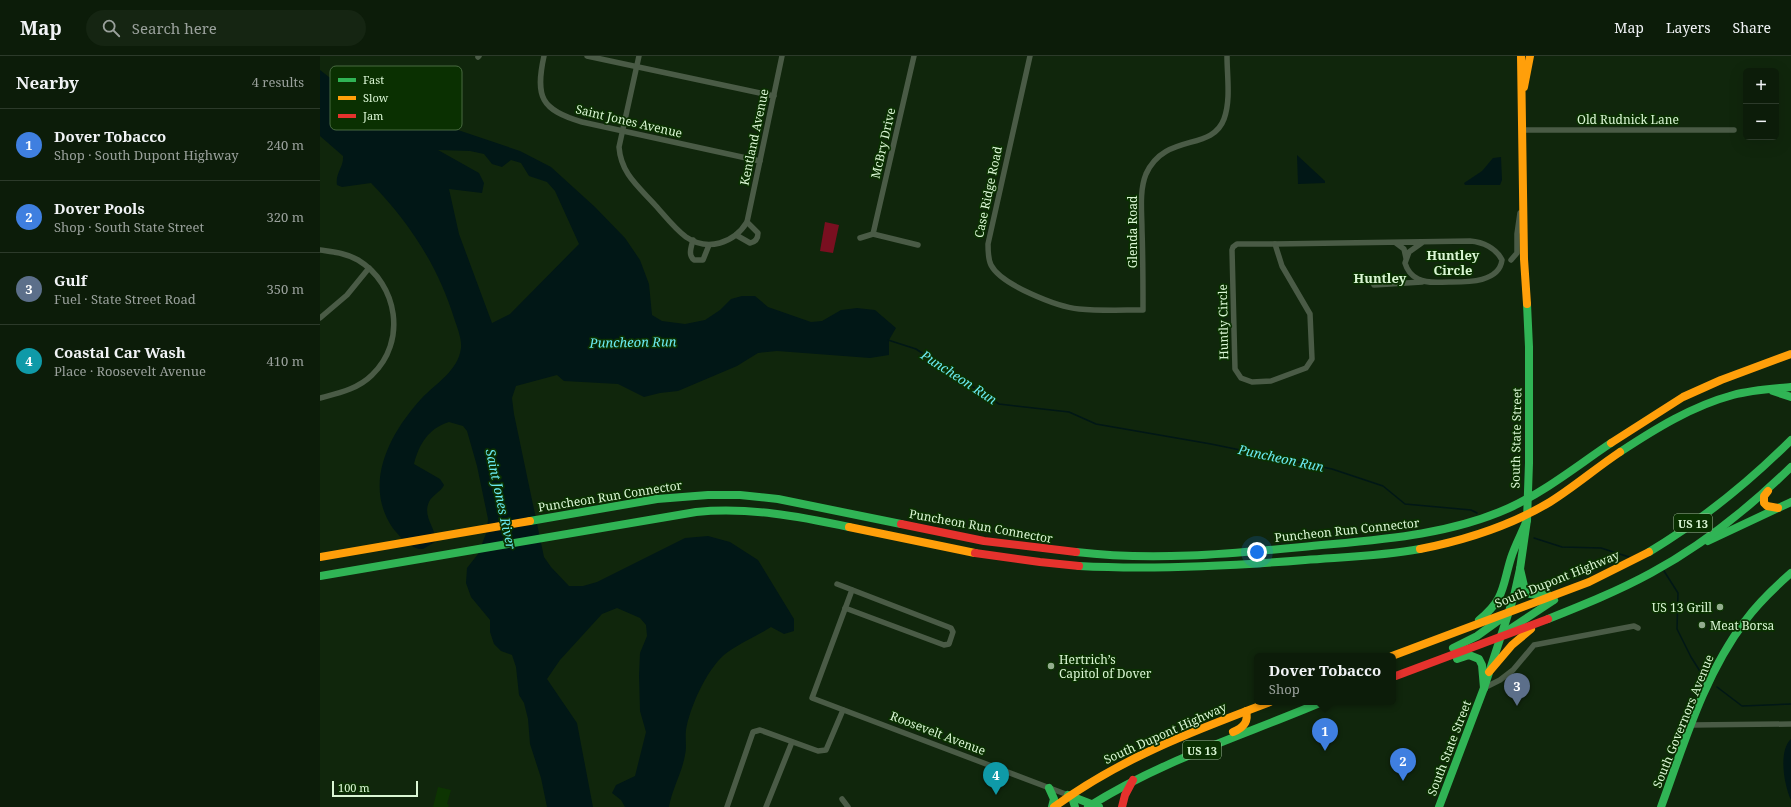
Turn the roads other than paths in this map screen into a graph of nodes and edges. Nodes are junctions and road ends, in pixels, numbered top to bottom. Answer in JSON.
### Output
{"nodes":[{"id":1,"x":544,"y":56,"type":"edge"},
{"id":2,"x":587,"y":56,"type":"edge"},
{"id":3,"x":639,"y":56,"type":"edge"},
{"id":4,"x":782,"y":56,"type":"edge"},
{"id":5,"x":914,"y":56,"type":"edge"},
{"id":6,"x":1030,"y":56,"type":"edge"},
{"id":7,"x":1227,"y":56,"type":"edge"},
{"id":8,"x":1516,"y":56,"type":"edge"},
{"id":9,"x":1521,"y":56,"type":"edge"},
{"id":10,"x":1530,"y":56,"type":"edge"},
{"id":11,"x":636,"y":66,"type":"junction"},
{"id":12,"x":1520,"y":67,"type":"junction"},
{"id":13,"x":774,"y":96,"type":"junction"},
{"id":14,"x":1522,"y":98,"type":"junction"},
{"id":15,"x":1523,"y":130,"type":"junction"},
{"id":16,"x":1734,"y":130,"type":"dead end"},
{"id":17,"x":623,"y":131,"type":"junction"},
{"id":18,"x":760,"y":161,"type":"junction"},
{"id":19,"x":1524,"y":193,"type":"junction"},
{"id":20,"x":747,"y":222,"type":"junction"},
{"id":21,"x":874,"y":234,"type":"junction"},
{"id":22,"x":736,"y":235,"type":"junction"},
{"id":23,"x":860,"y":238,"type":"dead end"},
{"id":24,"x":693,"y":240,"type":"junction"},
{"id":25,"x":1390,"y":242,"type":"junction"},
{"id":26,"x":1423,"y":242,"type":"junction"},
{"id":27,"x":1275,"y":244,"type":"junction"},
{"id":28,"x":709,"y":245,"type":"junction"},
{"id":29,"x":918,"y":246,"type":"dead end"},
{"id":30,"x":320,"y":250,"type":"edge"},
{"id":31,"x":1406,"y":258,"type":"junction"},
{"id":32,"x":1524,"y":259,"type":"junction"},
{"id":33,"x":1502,"y":260,"type":"junction"},
{"id":34,"x":1511,"y":260,"type":"junction"},
{"id":35,"x":369,"y":268,"type":"junction"},
{"id":36,"x":1424,"y":281,"type":"junction"},
{"id":37,"x":1374,"y":285,"type":"dead end"},
{"id":38,"x":1143,"y":310,"type":"joint"},
{"id":39,"x":320,"y":318,"type":"edge"},
{"id":40,"x":1791,"y":354,"type":"edge"},
{"id":41,"x":1791,"y":387,"type":"edge"},
{"id":42,"x":1759,"y":390,"type":"junction"},
{"id":43,"x":1791,"y":397,"type":"edge"},
{"id":44,"x":320,"y":398,"type":"edge"},
{"id":45,"x":1791,"y":440,"type":"edge"},
{"id":46,"x":1791,"y":467,"type":"edge"},
{"id":47,"x":1769,"y":489,"type":"junction"},
{"id":48,"x":1791,"y":502,"type":"edge"},
{"id":49,"x":1779,"y":508,"type":"junction"},
{"id":50,"x":1527,"y":520,"type":"junction"},
{"id":51,"x":1694,"y":548,"type":"junction"},
{"id":52,"x":320,"y":557,"type":"edge"},
{"id":53,"x":1619,"y":568,"type":"junction"},
{"id":54,"x":1520,"y":569,"type":"junction"},
{"id":55,"x":1791,"y":573,"type":"edge"},
{"id":56,"x":320,"y":576,"type":"edge"},
{"id":57,"x":837,"y":584,"type":"dead end"},
{"id":58,"x":1580,"y":585,"type":"junction"},
{"id":59,"x":852,"y":590,"type":"junction"},
{"id":60,"x":845,"y":608,"type":"junction"},
{"id":61,"x":1508,"y":613,"type":"junction"},
{"id":62,"x":1541,"y":622,"type":"junction"},
{"id":63,"x":1466,"y":628,"type":"junction"},
{"id":64,"x":1638,"y":628,"type":"dead end"},
{"id":65,"x":1500,"y":637,"type":"junction"},
{"id":66,"x":1396,"y":654,"type":"edge"},
{"id":67,"x":1396,"y":669,"type":"edge"},
{"id":68,"x":1410,"y":671,"type":"junction"},
{"id":69,"x":1489,"y":672,"type":"junction"},
{"id":70,"x":1396,"y":676,"type":"edge"},
{"id":71,"x":1484,"y":688,"type":"junction"},
{"id":72,"x":1262,"y":705,"type":"edge"},
{"id":73,"x":1315,"y":705,"type":"edge"},
{"id":74,"x":843,"y":710,"type":"junction"},
{"id":75,"x":1246,"y":711,"type":"junction"},
{"id":76,"x":1791,"y":724,"type":"edge"},
{"id":77,"x":1692,"y":725,"type":"junction"},
{"id":78,"x":792,"y":742,"type":"junction"},
{"id":79,"x":1174,"y":761,"type":"junction"},
{"id":80,"x":1133,"y":780,"type":"junction"},
{"id":81,"x":1049,"y":788,"type":"junction"},
{"id":82,"x":1070,"y":796,"type":"junction"},
{"id":83,"x":842,"y":799,"type":"dead end"},
{"id":84,"x":1093,"y":806,"type":"edge"},
{"id":85,"x":726,"y":807,"type":"edge"},
{"id":86,"x":766,"y":807,"type":"edge"},
{"id":87,"x":848,"y":807,"type":"edge"},
{"id":88,"x":1053,"y":807,"type":"edge"},
{"id":89,"x":1075,"y":807,"type":"edge"},
{"id":90,"x":1122,"y":807,"type":"edge"},
{"id":91,"x":1439,"y":807,"type":"edge"},
{"id":92,"x":1661,"y":807,"type":"edge"}],
"edges":[{"from":1,"to":17,"type":"street","name":"Saint Jones Avenue"},
{"from":2,"to":11,"type":"street"},
{"from":3,"to":11,"type":"street"},
{"from":4,"to":13,"type":"street","name":"Kentland Avenue"},
{"from":5,"to":21,"type":"street","name":"McBry Drive"},
{"from":6,"to":38,"type":"street","name":"Case Ridge Road"},
{"from":7,"to":38,"type":"street","name":"Glenda Road"},
{"from":8,"to":12,"type":"main road"},
{"from":9,"to":12,"type":"main road","name":"South State Street"},
{"from":10,"to":14,"type":"main road"},
{"from":11,"to":13,"type":"street"},
{"from":11,"to":17,"type":"street"},
{"from":12,"to":14,"type":"main road","name":"South State Street"},
{"from":13,"to":18,"type":"street","name":"Kentland Avenue"},
{"from":14,"to":15,"type":"main road","name":"South State Street"},
{"from":15,"to":16,"type":"street","name":"Old Rudnick Lane"},
{"from":15,"to":19,"type":"main road","name":"South State Street"},
{"from":17,"to":18,"type":"street","name":"Saint Jones Avenue"},
{"from":17,"to":24,"type":"street"},
{"from":18,"to":20,"type":"street","name":"Kentland Avenue"},
{"from":19,"to":32,"type":"main road","name":"South State Street"},
{"from":19,"to":34,"type":"street"},
{"from":20,"to":22,"type":"street","name":"Kentland Avenue"},
{"from":20,"to":22,"type":"street"},
{"from":21,"to":23,"type":"street"},
{"from":21,"to":29,"type":"street"},
{"from":22,"to":28,"type":"street","name":"Kentland Avenue"},
{"from":24,"to":28,"type":"street"},
{"from":24,"to":28,"type":"street"},
{"from":25,"to":26,"type":"street","name":"Huntly Circle"},
{"from":25,"to":27,"type":"street","name":"Huntly Circle"},
{"from":25,"to":31,"type":"street"},
{"from":26,"to":31,"type":"street"},
{"from":26,"to":33,"type":"street","name":"Huntly Circle"},
{"from":27,"to":27,"type":"street","name":"Huntly Circle"},
{"from":30,"to":35,"type":"street"},
{"from":31,"to":36,"type":"street"},
{"from":32,"to":34,"type":"street"},
{"from":32,"to":50,"type":"main road","name":"South State Street"},
{"from":33,"to":34,"type":"street"},
{"from":33,"to":36,"type":"street"},
{"from":35,"to":39,"type":"street"},
{"from":35,"to":44,"type":"street"},
{"from":36,"to":37,"type":"street"},
{"from":40,"to":52,"type":"main road","name":"Puncheon Run Connector"},
{"from":41,"to":42,"type":"main road","name":"Puncheon Run Connector"},
{"from":42,"to":43,"type":"main road"},
{"from":42,"to":56,"type":"main road","name":"Puncheon Run Connector"},
{"from":45,"to":53,"type":"main road","name":"South Dupont Highway","number":"US 13"},
{"from":46,"to":47,"type":"main road","number":"US 13"},
{"from":47,"to":49,"type":"main road"},
{"from":47,"to":51,"type":"main road","number":"US 13"},
{"from":48,"to":49,"type":"main road"},
{"from":49,"to":51,"type":"main road"},
{"from":50,"to":54,"type":"main road","name":"South State Street"},
{"from":50,"to":63,"type":"main road"},
{"from":51,"to":62,"type":"main road","number":"US 13"},
{"from":53,"to":54,"type":"main road"},
{"from":53,"to":58,"type":"main road","name":"South Dupont Highway","number":"US 13"},
{"from":54,"to":61,"type":"main road","name":"South State Street"},
{"from":55,"to":77,"type":"main road","name":"South Governors Avenue"},
{"from":57,"to":59,"type":"street"},
{"from":58,"to":61,"type":"main road","name":"South Dupont Highway","number":"US 13"},
{"from":58,"to":65,"type":"main road"},
{"from":59,"to":60,"type":"street"},
{"from":59,"to":60,"type":"street"},
{"from":60,"to":74,"type":"street","name":"Roosevelt Avenue"},
{"from":61,"to":63,"type":"main road","name":"South Dupont Highway","number":"US 13"},
{"from":61,"to":65,"type":"main road","name":"South State Street"},
{"from":61,"to":67,"type":"main road"},
{"from":62,"to":65,"type":"main road","number":"US 13"},
{"from":62,"to":69,"type":"main road"},
{"from":63,"to":66,"type":"main road","name":"South Dupont Highway","number":"US 13"},
{"from":64,"to":71,"type":"street"},
{"from":65,"to":68,"type":"main road","number":"US 13"},
{"from":65,"to":69,"type":"main road","name":"South State Street"},
{"from":68,"to":70,"type":"main road","number":"US 13"},
{"from":68,"to":71,"type":"main road"},
{"from":69,"to":71,"type":"main road","name":"South State Street"},
{"from":71,"to":91,"type":"main road","name":"South State Street"},
{"from":72,"to":75,"type":"main road","name":"South Dupont Highway","number":"US 13"},
{"from":73,"to":79,"type":"main road","number":"US 13"},
{"from":74,"to":78,"type":"street"},
{"from":74,"to":81,"type":"street","name":"Roosevelt Avenue"},
{"from":75,"to":79,"type":"main road"},
{"from":75,"to":82,"type":"main road","name":"South Dupont Highway","number":"US 13"},
{"from":76,"to":77,"type":"street"},
{"from":77,"to":92,"type":"main road","name":"South Governors Avenue"},
{"from":78,"to":85,"type":"street"},
{"from":78,"to":86,"type":"street"},
{"from":79,"to":80,"type":"main road","number":"US 13"},
{"from":80,"to":84,"type":"main road","number":"US 13"},
{"from":80,"to":90,"type":"main road"},
{"from":81,"to":82,"type":"street","name":"Roosevelt Avenue"},
{"from":81,"to":88,"type":"main road"},
{"from":82,"to":84,"type":"main road","name":"Roosevelt Avenue"},
{"from":82,"to":88,"type":"main road","name":"South Dupont Highway","number":"US 13"},
{"from":82,"to":89,"type":"main road"},
{"from":83,"to":87,"type":"street"}]}
